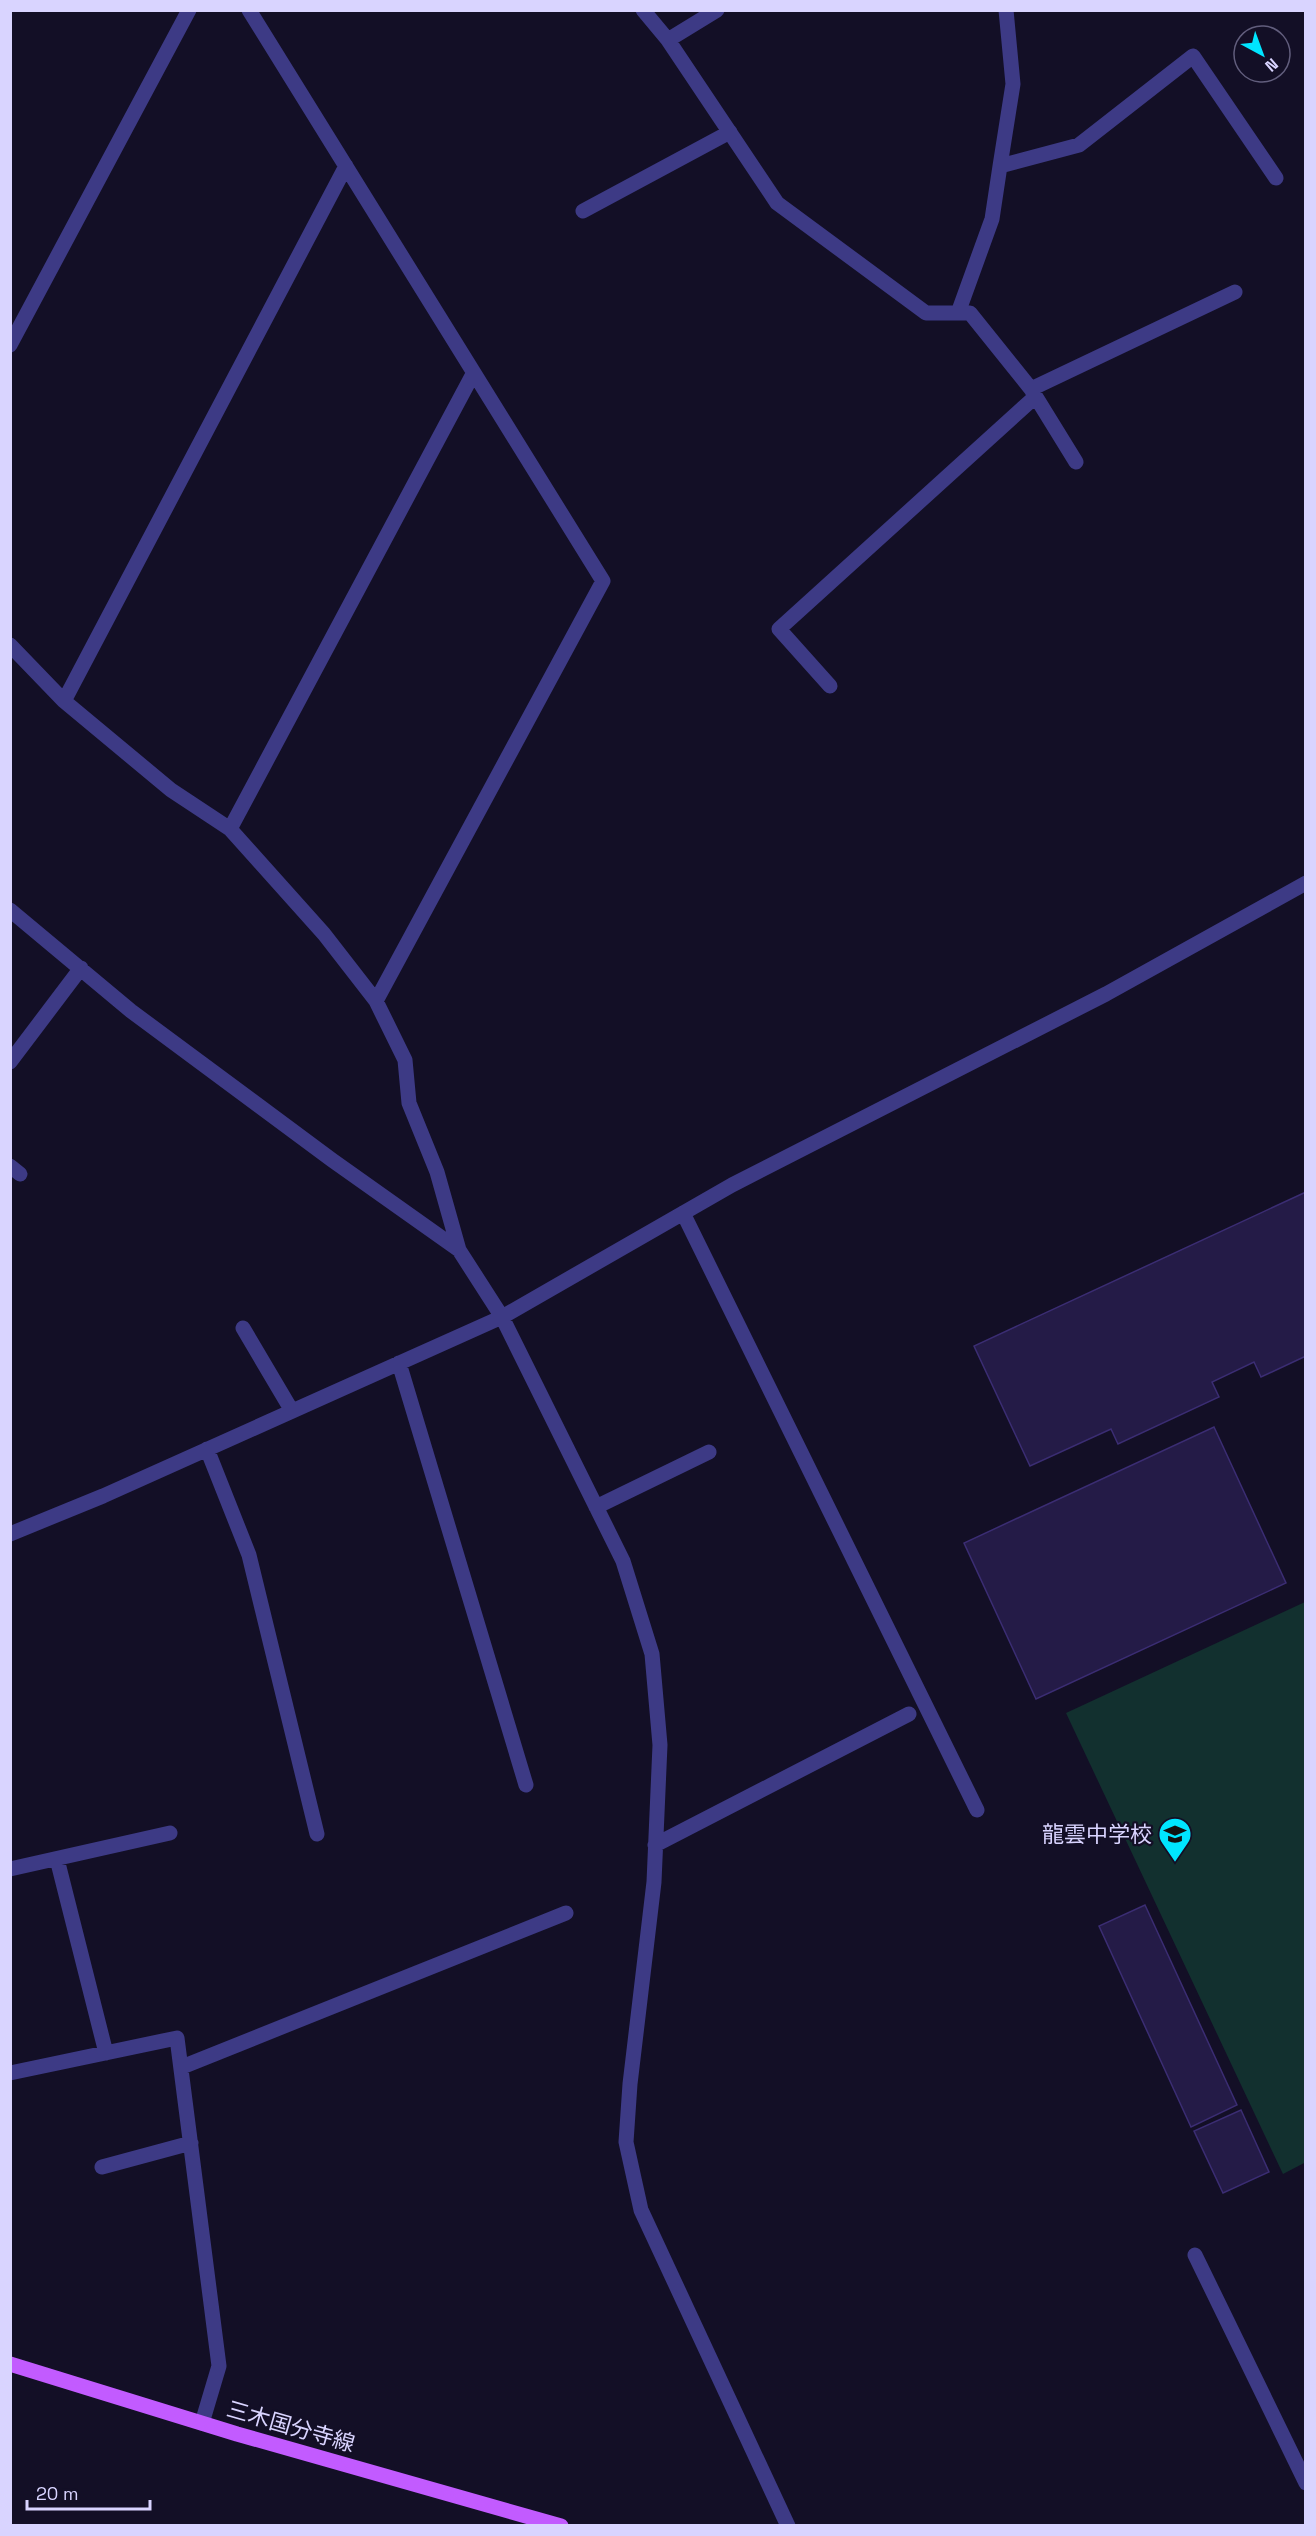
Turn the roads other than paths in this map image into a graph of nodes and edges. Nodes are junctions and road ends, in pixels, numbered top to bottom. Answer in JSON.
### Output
{"nodes":[{"id":1,"x":189,"y":10,"type":"edge"},
{"id":2,"x":249,"y":10,"type":"edge"},
{"id":3,"x":643,"y":10,"type":"edge"},
{"id":4,"x":717,"y":10,"type":"edge"},
{"id":5,"x":1005,"y":10,"type":"edge"},
{"id":6,"x":668,"y":40,"type":"junction"},
{"id":7,"x":730,"y":132,"type":"junction"},
{"id":8,"x":346,"y":166,"type":"junction"},
{"id":9,"x":1000,"y":166,"type":"junction"},
{"id":10,"x":1276,"y":178,"type":"dead end"},
{"id":11,"x":583,"y":211,"type":"dead end"},
{"id":12,"x":1235,"y":292,"type":"dead end"},
{"id":13,"x":958,"y":313,"type":"junction"},
{"id":14,"x":10,"y":345,"type":"edge"},
{"id":15,"x":473,"y":374,"type":"junction"},
{"id":16,"x":1033,"y":393,"type":"junction"},
{"id":17,"x":1076,"y":462,"type":"dead end"},
{"id":18,"x":10,"y":645,"type":"edge"},
{"id":19,"x":830,"y":686,"type":"dead end"},
{"id":20,"x":64,"y":701,"type":"junction"},
{"id":21,"x":231,"y":829,"type":"junction"},
{"id":22,"x":1305,"y":883,"type":"edge"},
{"id":23,"x":10,"y":910,"type":"edge"},
{"id":24,"x":81,"y":968,"type":"junction"},
{"id":25,"x":376,"y":1001,"type":"junction"},
{"id":26,"x":10,"y":1062,"type":"edge"},
{"id":27,"x":683,"y":1213,"type":"junction"},
{"id":28,"x":459,"y":1250,"type":"junction"},
{"id":29,"x":502,"y":1317,"type":"junction"},
{"id":30,"x":243,"y":1328,"type":"dead end"},
{"id":31,"x":399,"y":1362,"type":"junction"},
{"id":32,"x":292,"y":1411,"type":"junction"},
{"id":33,"x":207,"y":1449,"type":"junction"},
{"id":34,"x":709,"y":1452,"type":"dead end"},
{"id":35,"x":596,"y":1507,"type":"junction"},
{"id":36,"x":10,"y":1534,"type":"edge"},
{"id":37,"x":909,"y":1714,"type":"dead end"},
{"id":38,"x":526,"y":1785,"type":"dead end"},
{"id":39,"x":977,"y":1810,"type":"dead end"},
{"id":40,"x":171,"y":1833,"type":"dead end"},
{"id":41,"x":317,"y":1834,"type":"dead end"},
{"id":42,"x":655,"y":1845,"type":"junction"},
{"id":43,"x":57,"y":1859,"type":"junction"},
{"id":44,"x":10,"y":1869,"type":"edge"},
{"id":45,"x":566,"y":1912,"type":"dead end"},
{"id":46,"x":106,"y":2053,"type":"junction"},
{"id":47,"x":182,"y":2067,"type":"junction"},
{"id":48,"x":10,"y":2073,"type":"edge"},
{"id":49,"x":191,"y":2143,"type":"junction"},
{"id":50,"x":102,"y":2167,"type":"dead end"},
{"id":51,"x":1196,"y":2255,"type":"dead end"},
{"id":52,"x":10,"y":2364,"type":"edge"},
{"id":53,"x":202,"y":2423,"type":"junction"},
{"id":54,"x":1305,"y":2483,"type":"edge"},
{"id":55,"x":553,"y":2525,"type":"edge"},
{"id":56,"x":788,"y":2526,"type":"edge"}],
"edges":[{"from":1,"to":14,"type":"street"},
{"from":2,"to":8,"type":"street"},
{"from":3,"to":6,"type":"street"},
{"from":4,"to":6,"type":"street"},
{"from":5,"to":9,"type":"street"},
{"from":6,"to":7,"type":"street"},
{"from":7,"to":11,"type":"street"},
{"from":7,"to":13,"type":"street"},
{"from":8,"to":15,"type":"street"},
{"from":8,"to":20,"type":"street"},
{"from":9,"to":10,"type":"street"},
{"from":9,"to":13,"type":"street"},
{"from":12,"to":16,"type":"street"},
{"from":13,"to":16,"type":"street"},
{"from":15,"to":21,"type":"street"},
{"from":15,"to":25,"type":"street"},
{"from":16,"to":17,"type":"street"},
{"from":16,"to":19,"type":"street"},
{"from":18,"to":20,"type":"street"},
{"from":20,"to":21,"type":"street"},
{"from":21,"to":25,"type":"street"},
{"from":22,"to":27,"type":"street"},
{"from":23,"to":24,"type":"street"},
{"from":24,"to":26,"type":"street"},
{"from":24,"to":28,"type":"street"},
{"from":25,"to":28,"type":"street"},
{"from":27,"to":29,"type":"street"},
{"from":27,"to":39,"type":"street"},
{"from":28,"to":29,"type":"street"},
{"from":29,"to":31,"type":"street"},
{"from":29,"to":35,"type":"street"},
{"from":30,"to":32,"type":"street"},
{"from":31,"to":32,"type":"street"},
{"from":31,"to":38,"type":"street"},
{"from":32,"to":33,"type":"street"},
{"from":33,"to":36,"type":"street"},
{"from":33,"to":41,"type":"street"},
{"from":34,"to":35,"type":"street"},
{"from":35,"to":42,"type":"street"},
{"from":37,"to":42,"type":"street"},
{"from":40,"to":43,"type":"street"},
{"from":42,"to":56,"type":"street"},
{"from":43,"to":44,"type":"street"},
{"from":43,"to":46,"type":"street"},
{"from":45,"to":47,"type":"street"},
{"from":46,"to":47,"type":"street"},
{"from":46,"to":48,"type":"street"},
{"from":47,"to":49,"type":"street"},
{"from":49,"to":50,"type":"street"},
{"from":49,"to":53,"type":"street"},
{"from":51,"to":54,"type":"street"},
{"from":52,"to":53,"type":"main road","name":"三木国分寺線"},
{"from":53,"to":55,"type":"main road","name":"三木国分寺線"}]}
